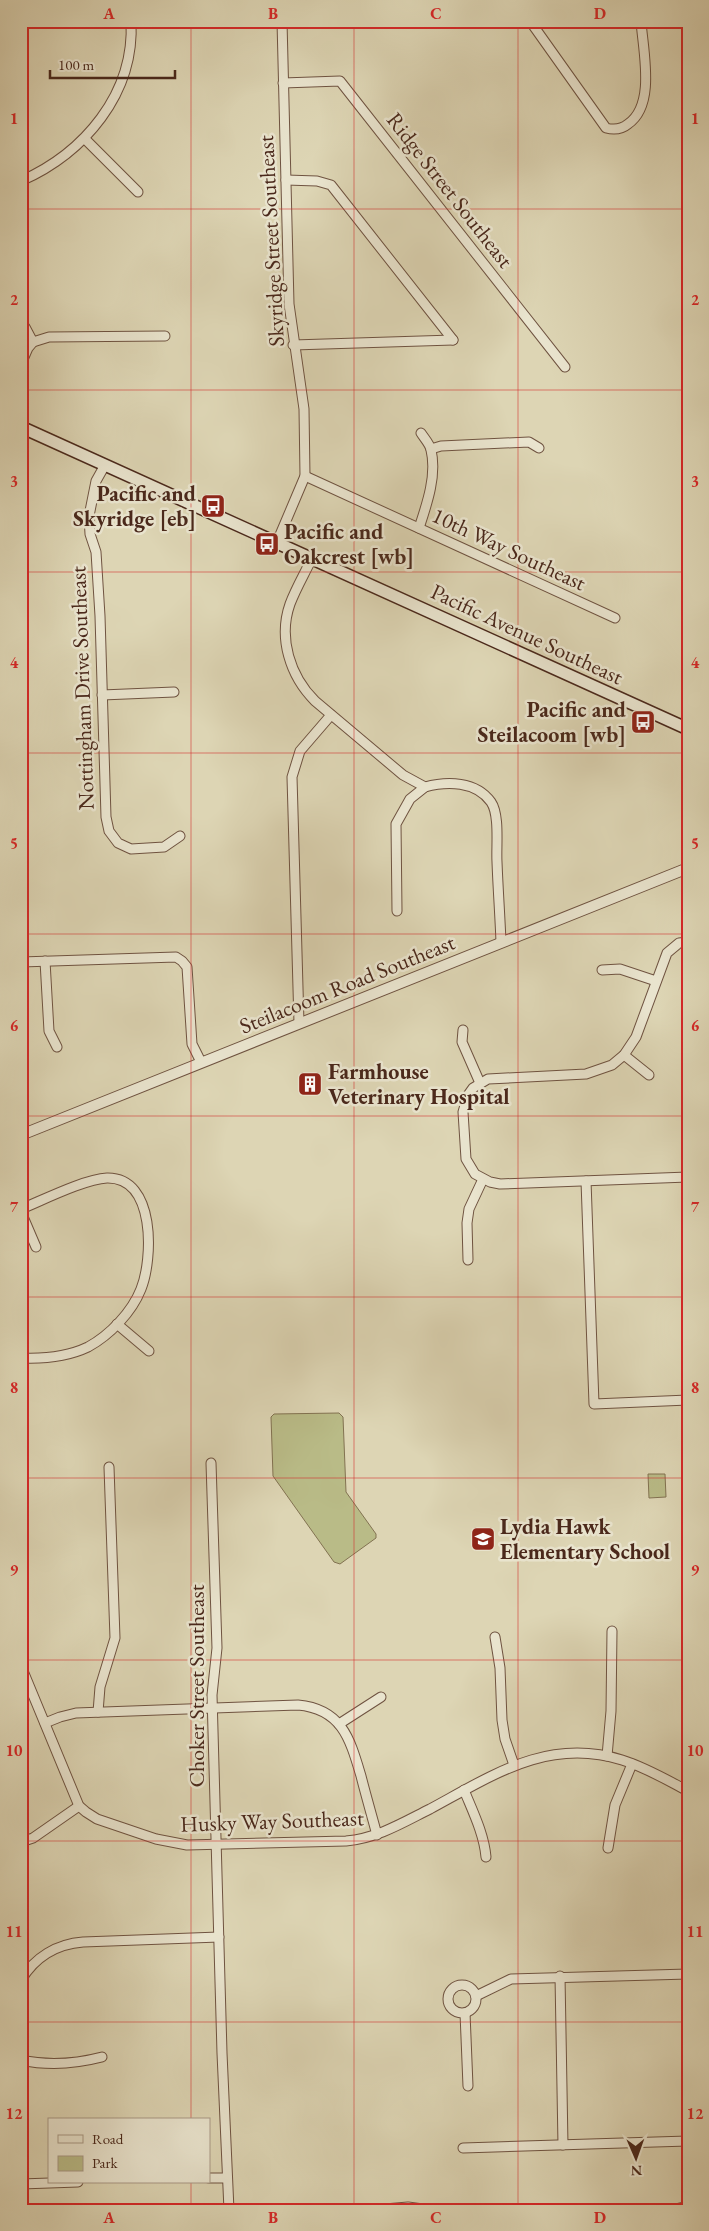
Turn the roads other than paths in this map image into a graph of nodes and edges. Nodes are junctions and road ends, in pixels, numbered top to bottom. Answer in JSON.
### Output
{"nodes":[{"id":1,"x":131,"y":21,"type":"edge"},
{"id":2,"x":282,"y":21,"type":"edge"},
{"id":3,"x":530,"y":21,"type":"edge"},
{"id":4,"x":641,"y":21,"type":"edge"},
{"id":5,"x":283,"y":83,"type":"junction"},
{"id":6,"x":85,"y":139,"type":"junction"},
{"id":7,"x":286,"y":180,"type":"junction"},
{"id":8,"x":21,"y":181,"type":"edge"},
{"id":9,"x":138,"y":192,"type":"dead end"},
{"id":10,"x":25,"y":327,"type":"dead end"},
{"id":11,"x":165,"y":336,"type":"dead end"},
{"id":12,"x":33,"y":342,"type":"junction"},
{"id":13,"x":294,"y":345,"type":"junction"},
{"id":14,"x":21,"y":364,"type":"edge"},
{"id":15,"x":564,"y":367,"type":"dead end"},
{"id":16,"x":21,"y":427,"type":"edge"},
{"id":17,"x":421,"y":433,"type":"dead end"},
{"id":18,"x":539,"y":448,"type":"dead end"},
{"id":19,"x":431,"y":449,"type":"junction"},
{"id":20,"x":105,"y":465,"type":"junction"},
{"id":21,"x":305,"y":476,"type":"junction"},
{"id":22,"x":418,"y":528,"type":"junction"},
{"id":23,"x":277,"y":542,"type":"junction"},
{"id":24,"x":312,"y":558,"type":"junction"},
{"id":25,"x":615,"y":618,"type":"dead end"},
{"id":26,"x":174,"y":692,"type":"dead end"},
{"id":27,"x":102,"y":695,"type":"junction"},
{"id":28,"x":332,"y":715,"type":"junction"},
{"id":29,"x":688,"y":729,"type":"edge"},
{"id":30,"x":425,"y":787,"type":"junction"},
{"id":31,"x":180,"y":836,"type":"dead end"},
{"id":32,"x":688,"y":868,"type":"edge"},
{"id":33,"x":397,"y":912,"type":"dead end"},
{"id":34,"x":501,"y":942,"type":"junction"},
{"id":35,"x":688,"y":942,"type":"edge"},
{"id":36,"x":45,"y":961,"type":"junction"},
{"id":37,"x":21,"y":962,"type":"edge"},
{"id":38,"x":602,"y":970,"type":"dead end"},
{"id":39,"x":656,"y":981,"type":"junction"},
{"id":40,"x":299,"y":1023,"type":"junction"},
{"id":41,"x":462,"y":1030,"type":"dead end"},
{"id":42,"x":57,"y":1047,"type":"dead end"},
{"id":43,"x":624,"y":1055,"type":"junction"},
{"id":44,"x":201,"y":1062,"type":"junction"},
{"id":45,"x":649,"y":1076,"type":"dead end"},
{"id":46,"x":480,"y":1083,"type":"junction"},
{"id":47,"x":21,"y":1135,"type":"edge"},
{"id":48,"x":688,"y":1177,"type":"edge"},
{"id":49,"x":482,"y":1179,"type":"junction"},
{"id":50,"x":586,"y":1181,"type":"junction"},
{"id":51,"x":21,"y":1210,"type":"edge"},
{"id":52,"x":36,"y":1248,"type":"dead end"},
{"id":53,"x":468,"y":1260,"type":"dead end"},
{"id":54,"x":117,"y":1324,"type":"junction"},
{"id":55,"x":149,"y":1351,"type":"dead end"},
{"id":56,"x":21,"y":1358,"type":"edge"},
{"id":57,"x":688,"y":1400,"type":"edge"},
{"id":58,"x":211,"y":1463,"type":"dead end"},
{"id":59,"x":109,"y":1467,"type":"dead end"},
{"id":60,"x":612,"y":1631,"type":"dead end"},
{"id":61,"x":495,"y":1637,"type":"dead end"},
{"id":62,"x":21,"y":1666,"type":"edge"},
{"id":63,"x":381,"y":1697,"type":"dead end"},
{"id":64,"x":213,"y":1708,"type":"junction"},
{"id":65,"x":98,"y":1712,"type":"junction"},
{"id":66,"x":45,"y":1723,"type":"junction"},
{"id":67,"x":339,"y":1724,"type":"junction"},
{"id":68,"x":607,"y":1756,"type":"junction"},
{"id":69,"x":514,"y":1764,"type":"junction"},
{"id":70,"x":632,"y":1764,"type":"junction"},
{"id":71,"x":464,"y":1790,"type":"junction"},
{"id":72,"x":688,"y":1791,"type":"edge"},
{"id":73,"x":80,"y":1806,"type":"junction"},
{"id":74,"x":377,"y":1835,"type":"junction"},
{"id":75,"x":21,"y":1842,"type":"edge"},
{"id":76,"x":218,"y":1845,"type":"junction"},
{"id":77,"x":608,"y":1848,"type":"dead end"},
{"id":78,"x":486,"y":1857,"type":"dead end"},
{"id":79,"x":220,"y":1937,"type":"junction"},
{"id":80,"x":688,"y":1974,"type":"edge"},
{"id":81,"x":560,"y":1976,"type":"junction"},
{"id":82,"x":21,"y":1980,"type":"edge"},
{"id":83,"x":476,"y":1996,"type":"junction"},
{"id":84,"x":465,"y":2013,"type":"junction"},
{"id":85,"x":102,"y":2057,"type":"dead end"},
{"id":86,"x":21,"y":2060,"type":"edge"},
{"id":87,"x":468,"y":2086,"type":"dead end"},
{"id":88,"x":688,"y":2141,"type":"edge"},
{"id":89,"x":563,"y":2145,"type":"junction"},
{"id":90,"x":463,"y":2148,"type":"dead end"},
{"id":91,"x":210,"y":2178,"type":"edge"},
{"id":92,"x":226,"y":2178,"type":"junction"},
{"id":93,"x":48,"y":2183,"type":"edge"},
{"id":94,"x":21,"y":2184,"type":"edge"},
{"id":95,"x":688,"y":2206,"type":"edge"},
{"id":96,"x":229,"y":2210,"type":"edge"},
{"id":97,"x":374,"y":2210,"type":"edge"},
{"id":98,"x":430,"y":2210,"type":"edge"},
{"id":99,"x":671,"y":2210,"type":"edge"}],
"edges":[{"from":1,"to":6,"type":"street"},
{"from":2,"to":5,"type":"street","name":"Skyridge Street Southeast"},
{"from":3,"to":4,"type":"street"},
{"from":5,"to":7,"type":"street","name":"Skyridge Street Southeast"},
{"from":5,"to":15,"type":"street","name":"Ridge Street Southeast"},
{"from":6,"to":8,"type":"street"},
{"from":6,"to":9,"type":"street"},
{"from":7,"to":13,"type":"street","name":"Skyridge Street Southeast"},
{"from":7,"to":13,"type":"street"},
{"from":10,"to":12,"type":"street"},
{"from":11,"to":12,"type":"street"},
{"from":12,"to":14,"type":"street"},
{"from":13,"to":21,"type":"street","name":"Skyridge Street Southeast"},
{"from":16,"to":20,"type":"main road","name":"Pacific Avenue Southeast"},
{"from":17,"to":19,"type":"street"},
{"from":18,"to":19,"type":"street"},
{"from":19,"to":22,"type":"street"},
{"from":20,"to":23,"type":"main road","name":"Pacific Avenue Southeast"},
{"from":20,"to":27,"type":"street","name":"Nottingham Drive Southeast"},
{"from":21,"to":22,"type":"street","name":"10th Way Southeast"},
{"from":21,"to":23,"type":"street","name":"Skyridge Street Southeast"},
{"from":22,"to":25,"type":"street","name":"10th Way Southeast"},
{"from":23,"to":24,"type":"main road","name":"Pacific Avenue Southeast"},
{"from":24,"to":28,"type":"street"},
{"from":24,"to":29,"type":"main road","name":"Pacific Avenue Southeast"},
{"from":26,"to":27,"type":"street"},
{"from":27,"to":31,"type":"street","name":"Nottingham Drive Southeast"},
{"from":28,"to":30,"type":"street"},
{"from":28,"to":40,"type":"street"},
{"from":30,"to":33,"type":"street"},
{"from":30,"to":34,"type":"street"},
{"from":32,"to":34,"type":"street","name":"Steilacoom Road Southeast"},
{"from":34,"to":40,"type":"street","name":"Steilacoom Road Southeast"},
{"from":35,"to":39,"type":"street"},
{"from":36,"to":37,"type":"street"},
{"from":36,"to":42,"type":"street"},
{"from":36,"to":44,"type":"street"},
{"from":38,"to":39,"type":"street"},
{"from":39,"to":43,"type":"street"},
{"from":40,"to":44,"type":"street","name":"Steilacoom Road Southeast"},
{"from":41,"to":46,"type":"street"},
{"from":43,"to":45,"type":"street"},
{"from":43,"to":46,"type":"street"},
{"from":44,"to":47,"type":"street","name":"Steilacoom Road Southeast"},
{"from":46,"to":49,"type":"street"},
{"from":48,"to":50,"type":"street"},
{"from":49,"to":50,"type":"street"},
{"from":49,"to":53,"type":"street"},
{"from":50,"to":57,"type":"street"},
{"from":51,"to":52,"type":"street"},
{"from":51,"to":54,"type":"street"},
{"from":54,"to":55,"type":"street"},
{"from":54,"to":56,"type":"street"},
{"from":58,"to":64,"type":"street","name":"Choker Street Southeast"},
{"from":59,"to":65,"type":"street"},
{"from":60,"to":68,"type":"street"},
{"from":61,"to":69,"type":"street"},
{"from":62,"to":66,"type":"street"},
{"from":63,"to":67,"type":"street"},
{"from":64,"to":65,"type":"street"},
{"from":64,"to":67,"type":"street"},
{"from":64,"to":76,"type":"street","name":"Choker Street Southeast"},
{"from":65,"to":66,"type":"street"},
{"from":66,"to":73,"type":"street"},
{"from":67,"to":74,"type":"street"},
{"from":68,"to":69,"type":"street","name":"Husky Way Southeast"},
{"from":68,"to":70,"type":"street","name":"Husky Way Southeast"},
{"from":69,"to":71,"type":"street","name":"Husky Way Southeast"},
{"from":70,"to":72,"type":"street","name":"Husky Way Southeast"},
{"from":70,"to":77,"type":"street"},
{"from":71,"to":74,"type":"street","name":"Husky Way Southeast"},
{"from":71,"to":78,"type":"street"},
{"from":73,"to":75,"type":"street"},
{"from":73,"to":76,"type":"street","name":"Husky Way Southeast"},
{"from":74,"to":76,"type":"street","name":"Husky Way Southeast"},
{"from":76,"to":79,"type":"street","name":"Choker Street Southeast"},
{"from":79,"to":82,"type":"street"},
{"from":79,"to":92,"type":"street","name":"Choker Street Southeast"},
{"from":80,"to":81,"type":"street"},
{"from":81,"to":83,"type":"street"},
{"from":81,"to":89,"type":"street"},
{"from":83,"to":84,"type":"street"},
{"from":83,"to":84,"type":"street"},
{"from":84,"to":87,"type":"street"},
{"from":85,"to":86,"type":"street"},
{"from":88,"to":89,"type":"street"},
{"from":89,"to":90,"type":"street"},
{"from":91,"to":92,"type":"street"},
{"from":92,"to":96,"type":"street","name":"Choker Street Southeast"},
{"from":93,"to":94,"type":"street"},
{"from":95,"to":99,"type":"street"},
{"from":97,"to":98,"type":"street"}]}
